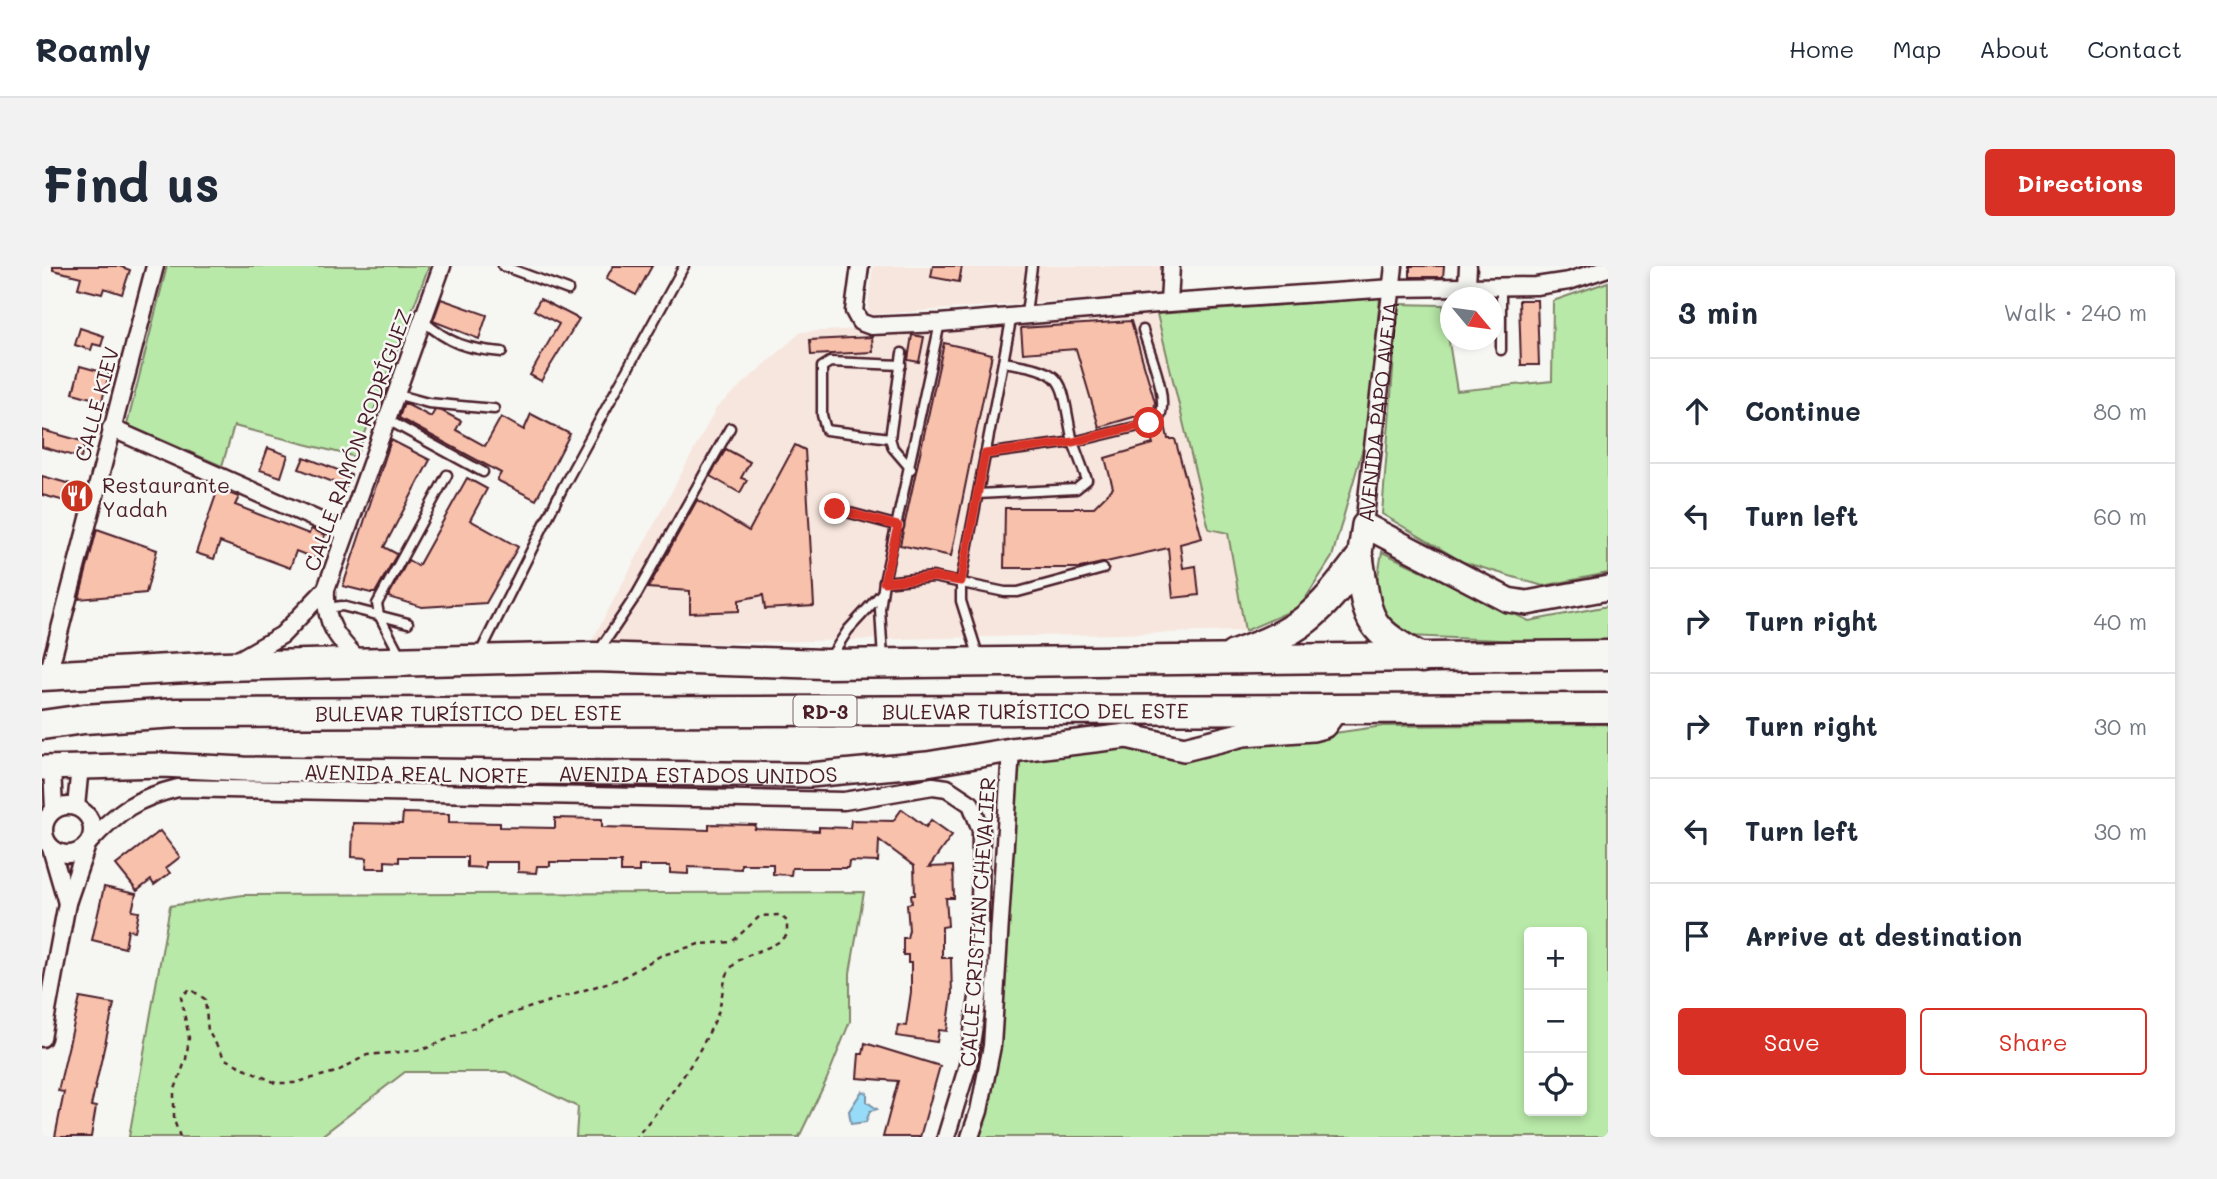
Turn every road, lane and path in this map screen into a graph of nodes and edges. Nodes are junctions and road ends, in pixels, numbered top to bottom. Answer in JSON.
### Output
{"nodes":[{"id":1,"x":155,"y":266,"type":"edge"},
{"id":2,"x":442,"y":266,"type":"edge"},
{"id":3,"x":503,"y":266,"type":"edge"},
{"id":4,"x":684,"y":266,"type":"edge"},
{"id":5,"x":860,"y":266,"type":"edge"},
{"id":6,"x":1032,"y":266,"type":"edge"},
{"id":7,"x":1171,"y":266,"type":"edge"},
{"id":8,"x":1394,"y":266,"type":"edge"},
{"id":9,"x":1468,"y":266,"type":"edge"},
{"id":10,"x":1608,"y":268,"type":"edge"},
{"id":11,"x":1467,"y":285,"type":"junction"},
{"id":12,"x":1501,"y":285,"type":"joint"},
{"id":13,"x":1393,"y":288,"type":"junction"},
{"id":14,"x":568,"y":290,"type":"dead end"},
{"id":15,"x":1169,"y":303,"type":"junction"},
{"id":16,"x":1019,"y":315,"type":"junction"},
{"id":17,"x":422,"y":320,"type":"junction"},
{"id":18,"x":940,"y":323,"type":"junction"},
{"id":19,"x":1143,"y":330,"type":"dead end"},
{"id":20,"x":502,"y":352,"type":"dead end"},
{"id":21,"x":902,"y":353,"type":"dead end"},
{"id":22,"x":1003,"y":362,"type":"junction"},
{"id":23,"x":901,"y":365,"type":"junction"},
{"id":24,"x":395,"y":394,"type":"junction"},
{"id":25,"x":494,"y":409,"type":"dead end"},
{"id":26,"x":386,"y":419,"type":"junction"},
{"id":27,"x":111,"y":428,"type":"junction"},
{"id":28,"x":730,"y":428,"type":"dead end"},
{"id":29,"x":890,"y":438,"type":"junction"},
{"id":30,"x":1073,"y":442,"type":"junction"},
{"id":31,"x":985,"y":454,"type":"junction"},
{"id":32,"x":911,"y":469,"type":"junction"},
{"id":33,"x":483,"y":472,"type":"dead end"},
{"id":34,"x":447,"y":475,"type":"dead end"},
{"id":35,"x":978,"y":494,"type":"junction"},
{"id":36,"x":835,"y":509,"type":"dead end"},
{"id":37,"x":1364,"y":525,"type":"junction"},
{"id":38,"x":898,"y":526,"type":"junction"},
{"id":39,"x":345,"y":533,"type":"junction"},
{"id":40,"x":1359,"y":559,"type":"junction"},
{"id":41,"x":1103,"y":569,"type":"dead end"},
{"id":42,"x":961,"y":581,"type":"junction"},
{"id":43,"x":884,"y":582,"type":"junction"},
{"id":44,"x":1608,"y":588,"type":"edge"},
{"id":45,"x":326,"y":589,"type":"junction"},
{"id":46,"x":882,"y":593,"type":"junction"},
{"id":47,"x":325,"y":608,"type":"junction"},
{"id":48,"x":379,"y":615,"type":"junction"},
{"id":49,"x":408,"y":623,"type":"dead end"},
{"id":50,"x":48,"y":641,"type":"edge"},
{"id":51,"x":1608,"y":655,"type":"edge"},
{"id":52,"x":594,"y":657,"type":"junction"},
{"id":53,"x":1423,"y":658,"type":"junction"},
{"id":54,"x":477,"y":660,"type":"junction"},
{"id":55,"x":403,"y":661,"type":"junction"},
{"id":56,"x":361,"y":662,"type":"junction"},
{"id":57,"x":1216,"y":662,"type":"junction"},
{"id":58,"x":883,"y":663,"type":"junction"},
{"id":59,"x":981,"y":663,"type":"junction"},
{"id":60,"x":825,"y":664,"type":"junction"},
{"id":61,"x":223,"y":666,"type":"junction"},
{"id":62,"x":45,"y":675,"type":"edge"},
{"id":63,"x":1338,"y":707,"type":"junction"},
{"id":64,"x":1608,"y":708,"type":"edge"},
{"id":65,"x":42,"y":725,"type":"edge"},
{"id":66,"x":1011,"y":750,"type":"junction"},
{"id":67,"x":80,"y":766,"type":"junction"},
{"id":68,"x":47,"y":767,"type":"edge"},
{"id":69,"x":82,"y":812,"type":"junction"},
{"id":70,"x":47,"y":818,"type":"edge"},
{"id":71,"x":111,"y":820,"type":"junction"},
{"id":72,"x":88,"y":843,"type":"junction"},
{"id":73,"x":47,"y":844,"type":"edge"},
{"id":74,"x":67,"y":903,"type":"junction"},
{"id":75,"x":42,"y":1038,"type":"edge"},
{"id":76,"x":180,"y":1137,"type":"edge"},
{"id":77,"x":636,"y":1137,"type":"edge"},
{"id":78,"x":946,"y":1137,"type":"edge"},
{"id":79,"x":970,"y":1137,"type":"edge"}],
"edges":[{"from":1,"to":27,"type":"street","name":"CALLE KIEV"},
{"from":2,"to":17,"type":"street","name":"CALLE RAMÓN RODRÍGUEZ"},
{"from":3,"to":14,"type":"lane"},
{"from":4,"to":54,"type":"lane"},
{"from":5,"to":18,"type":"street"},
{"from":6,"to":16,"type":"lane"},
{"from":7,"to":15,"type":"street"},
{"from":8,"to":13,"type":"street","name":"AVENIDA PAPO AVEJA"},
{"from":9,"to":11,"type":"street"},
{"from":10,"to":12,"type":"street"},
{"from":11,"to":12,"type":"street"},
{"from":11,"to":13,"type":"street"},
{"from":13,"to":15,"type":"street"},
{"from":13,"to":37,"type":"street","name":"AVENIDA PAPO AVEJA"},
{"from":15,"to":16,"type":"street"},
{"from":16,"to":18,"type":"street"},
{"from":16,"to":22,"type":"lane"},
{"from":17,"to":20,"type":"lane"},
{"from":17,"to":24,"type":"street","name":"CALLE RAMÓN RODRÍGUEZ"},
{"from":18,"to":32,"type":"lane"},
{"from":19,"to":30,"type":"lane"},
{"from":21,"to":23,"type":"lane"},
{"from":22,"to":30,"type":"lane"},
{"from":22,"to":31,"type":"lane"},
{"from":23,"to":29,"type":"lane"},
{"from":23,"to":29,"type":"lane"},
{"from":24,"to":25,"type":"lane"},
{"from":24,"to":26,"type":"street","name":"CALLE RAMÓN RODRÍGUEZ"},
{"from":26,"to":33,"type":"lane"},
{"from":26,"to":39,"type":"street","name":"CALLE RAMÓN RODRÍGUEZ"},
{"from":27,"to":39,"type":"street"},
{"from":27,"to":50,"type":"street","name":"CALLE KIEV"},
{"from":28,"to":52,"type":"lane"},
{"from":29,"to":32,"type":"lane"},
{"from":30,"to":31,"type":"lane"},
{"from":30,"to":35,"type":"lane"},
{"from":31,"to":35,"type":"lane"},
{"from":32,"to":38,"type":"lane"},
{"from":34,"to":48,"type":"lane"},
{"from":35,"to":42,"type":"lane"},
{"from":36,"to":38,"type":"lane"},
{"from":37,"to":40,"type":"street","name":"AVENIDA PAPO AVEJA"},
{"from":37,"to":44,"type":"street"},
{"from":38,"to":43,"type":"lane"},
{"from":39,"to":45,"type":"street","name":"CALLE RAMÓN RODRÍGUEZ"},
{"from":40,"to":53,"type":"highway"},
{"from":40,"to":57,"type":"highway"},
{"from":41,"to":42,"type":"lane"},
{"from":42,"to":43,"type":"lane"},
{"from":42,"to":59,"type":"lane"},
{"from":43,"to":46,"type":"lane"},
{"from":45,"to":47,"type":"street"},
{"from":45,"to":61,"type":"street"},
{"from":46,"to":58,"type":"lane"},
{"from":46,"to":60,"type":"lane"},
{"from":47,"to":48,"type":"lane"},
{"from":47,"to":56,"type":"street"},
{"from":48,"to":49,"type":"lane"},
{"from":48,"to":55,"type":"lane"},
{"from":50,"to":62,"type":"street","name":"CALLE KIEV"},
{"from":51,"to":53,"type":"highway"},
{"from":52,"to":54,"type":"highway"},
{"from":52,"to":60,"type":"highway"},
{"from":53,"to":57,"type":"highway"},
{"from":54,"to":55,"type":"highway"},
{"from":55,"to":56,"type":"highway"},
{"from":56,"to":61,"type":"highway"},
{"from":57,"to":59,"type":"highway"},
{"from":58,"to":59,"type":"highway"},
{"from":58,"to":60,"type":"highway"},
{"from":61,"to":62,"type":"highway"},
{"from":63,"to":64,"type":"highway","name":"BULEVAR TURÍSTICO DEL ESTE","number":"RD-3"},
{"from":63,"to":65,"type":"highway","name":"BULEVAR TURÍSTICO DEL ESTE","number":"RD-3"},
{"from":63,"to":66,"type":"street","name":"AVENIDA ESTADOS UNIDOS"},
{"from":66,"to":67,"type":"street","name":"AVENIDA ESTADOS UNIDOS"},
{"from":66,"to":79,"type":"street","name":"CALLE CRISTIAN CHEVALIER"},
{"from":67,"to":68,"type":"street","name":"AVENIDA ESTADOS UNIDOS"},
{"from":67,"to":69,"type":"street"},
{"from":68,"to":70,"type":"street"},
{"from":69,"to":70,"type":"street"},
{"from":69,"to":71,"type":"street"},
{"from":69,"to":72,"type":"street"},
{"from":70,"to":73,"type":"street"},
{"from":71,"to":72,"type":"street","name":"AVENIDA REAL NORTE"},
{"from":71,"to":78,"type":"street","name":"AVENIDA REAL NORTE"},
{"from":72,"to":73,"type":"street"},
{"from":72,"to":74,"type":"street"},
{"from":73,"to":74,"type":"street"},
{"from":74,"to":75,"type":"street"},
{"from":76,"to":77,"type":"path"}]}
